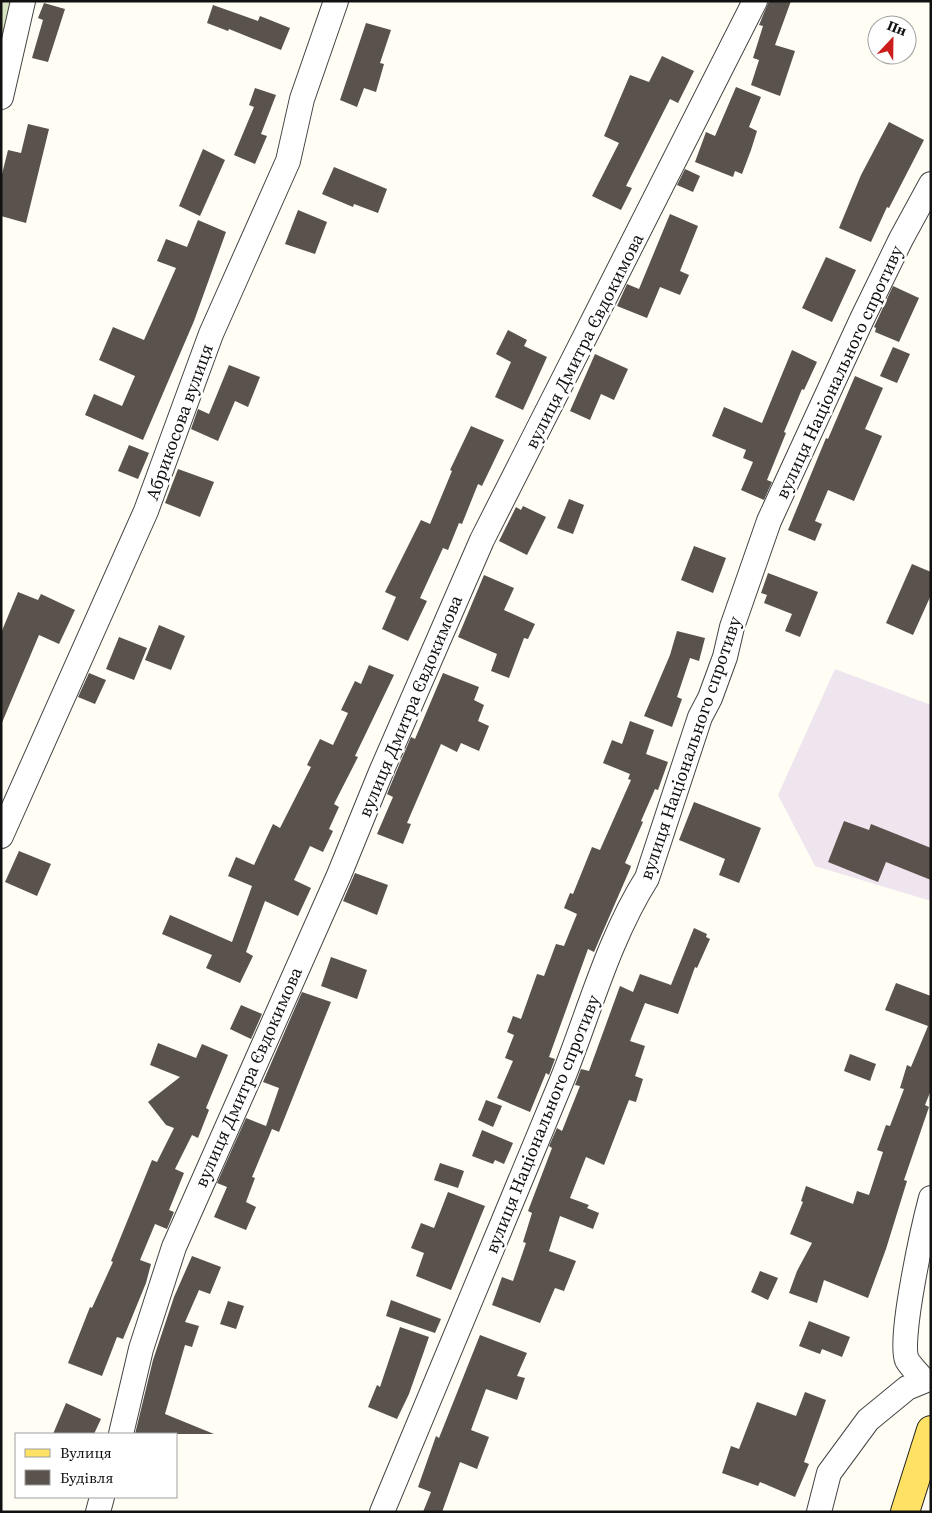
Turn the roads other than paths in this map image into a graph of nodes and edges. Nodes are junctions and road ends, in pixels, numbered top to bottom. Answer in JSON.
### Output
{"nodes":[{"id":1,"x":23,"y":1,"type":"edge"},
{"id":2,"x":336,"y":1,"type":"edge"},
{"id":3,"x":755,"y":1,"type":"edge"},
{"id":4,"x":1,"y":97,"type":"edge"},
{"id":5,"x":931,"y":184,"type":"edge"},
{"id":6,"x":1,"y":836,"type":"edge"},
{"id":7,"x":931,"y":1198,"type":"edge"},
{"id":8,"x":927,"y":1382,"type":"edge"},
{"id":9,"x":931,"y":1430,"type":"edge"},
{"id":10,"x":121,"y":1433,"type":"edge"},
{"id":11,"x":102,"y":1498,"type":"edge"},
{"id":12,"x":98,"y":1512,"type":"edge"},
{"id":13,"x":382,"y":1512,"type":"edge"},
{"id":14,"x":819,"y":1512,"type":"edge"},
{"id":15,"x":905,"y":1512,"type":"edge"}],
"edges":[{"from":1,"to":4,"type":"street"},
{"from":2,"to":6,"type":"street","name":"Абрикосова вулиця"},
{"from":3,"to":10,"type":"street","name":"вулиця Дмитра Євдокимова"},
{"from":5,"to":13,"type":"street","name":"вулиця Національного спротиву"},
{"from":7,"to":8,"type":"street"},
{"from":8,"to":14,"type":"street"},
{"from":9,"to":15,"type":"main road"},
{"from":11,"to":12,"type":"street"}]}
